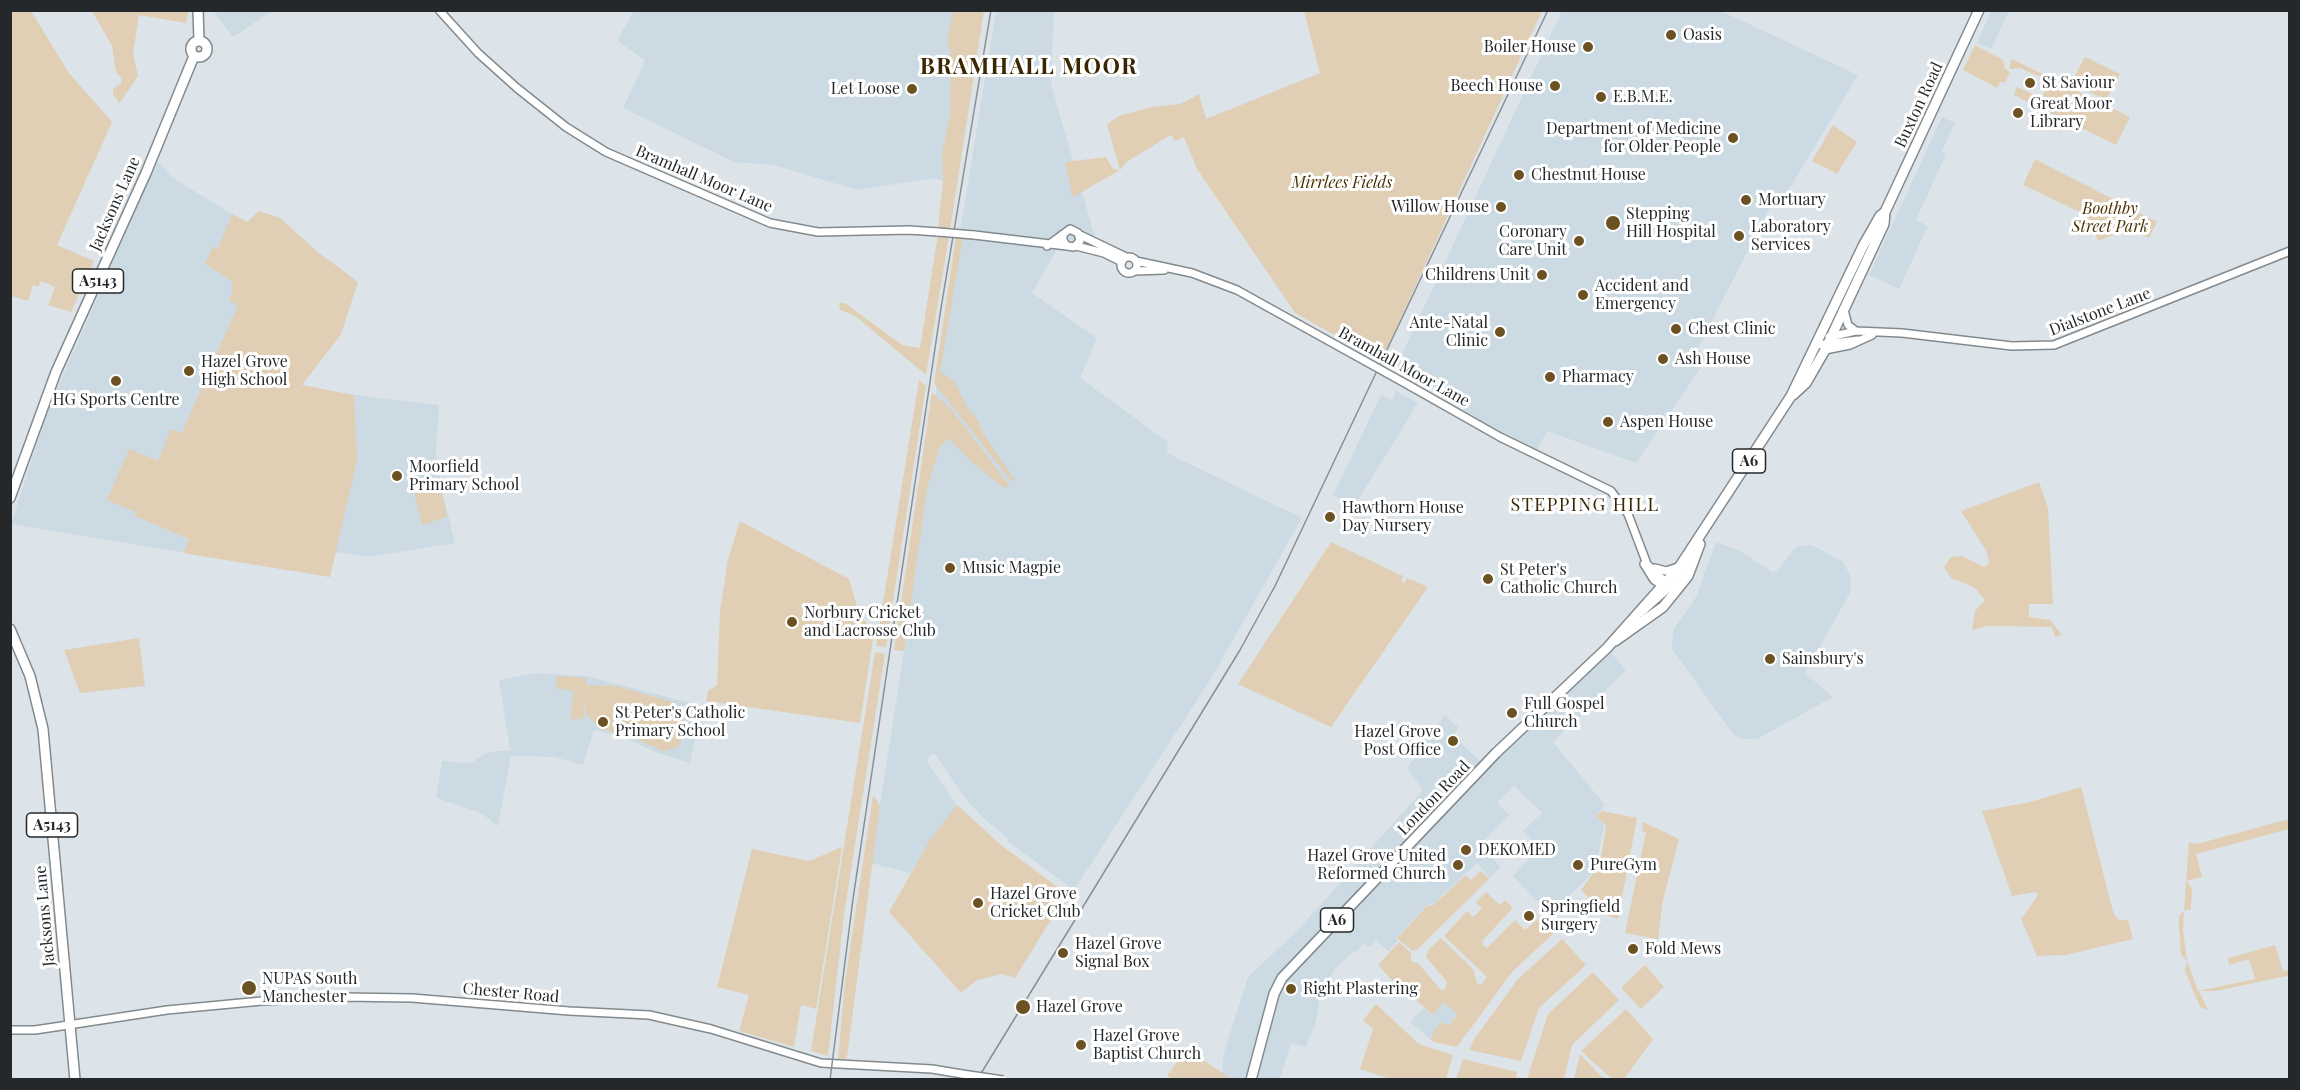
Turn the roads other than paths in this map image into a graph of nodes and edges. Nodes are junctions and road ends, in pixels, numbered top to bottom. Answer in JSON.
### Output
{"nodes":[{"id":1,"x":198,"y":10,"type":"edge"},
{"id":2,"x":439,"y":10,"type":"edge"},
{"id":3,"x":1979,"y":10,"type":"edge"},
{"id":4,"x":1886,"y":212,"type":"junction"},
{"id":5,"x":1063,"y":235,"type":"junction"},
{"id":6,"x":1080,"y":235,"type":"junction"},
{"id":7,"x":1047,"y":246,"type":"junction"},
{"id":8,"x":1072,"y":246,"type":"junction"},
{"id":9,"x":2289,"y":251,"type":"edge"},
{"id":10,"x":1124,"y":260,"type":"junction"},
{"id":11,"x":1136,"y":261,"type":"junction"},
{"id":12,"x":1134,"y":271,"type":"junction"},
{"id":13,"x":1181,"y":271,"type":"junction"},
{"id":14,"x":1844,"y":310,"type":"junction"},
{"id":15,"x":1856,"y":331,"type":"junction"},
{"id":16,"x":1874,"y":334,"type":"junction"},
{"id":17,"x":1824,"y":343,"type":"junction"},
{"id":18,"x":10,"y":498,"type":"edge"},
{"id":19,"x":1708,"y":526,"type":"junction"},
{"id":20,"x":1639,"y":548,"type":"junction"},
{"id":21,"x":1647,"y":564,"type":"junction"},
{"id":22,"x":1680,"y":566,"type":"junction"},
{"id":23,"x":1669,"y":587,"type":"junction"},
{"id":24,"x":1633,"y":622,"type":"junction"},
{"id":25,"x":10,"y":629,"type":"edge"},
{"id":26,"x":70,"y":1026,"type":"junction"},
{"id":27,"x":10,"y":1030,"type":"edge"},
{"id":28,"x":75,"y":1080,"type":"edge"},
{"id":29,"x":1003,"y":1080,"type":"edge"},
{"id":30,"x":1251,"y":1080,"type":"edge"}],
"edges":[{"from":1,"to":18,"type":"main road","name":"Jacksons Lane","number":"A5143"},
{"from":2,"to":7,"type":"street","name":"Bramhall Moor Lane","bridge":true},
{"from":3,"to":4,"type":"main road","name":"Buxton Road","number":"A6"},
{"from":4,"to":14,"type":"main road","name":"Buxton Road","number":"A6"},
{"from":4,"to":17,"type":"main road","name":"Buxton Road","number":"A6"},
{"from":5,"to":6,"type":"street"},
{"from":5,"to":7,"type":"street"},
{"from":5,"to":8,"type":"street"},
{"from":6,"to":8,"type":"street"},
{"from":6,"to":10,"type":"street"},
{"from":7,"to":8,"type":"street","name":"Bramhall Moor Lane"},
{"from":8,"to":10,"type":"street","name":"Bramhall Moor Lane"},
{"from":9,"to":16,"type":"street","name":"Dialstone Lane"},
{"from":10,"to":11,"type":"street","name":"Bramhall Moor Lane"},
{"from":10,"to":12,"type":"street"},
{"from":11,"to":12,"type":"street"},
{"from":11,"to":13,"type":"street","name":"Bramhall Moor Lane"},
{"from":12,"to":13,"type":"street","name":"Bramhall Moor Lane"},
{"from":13,"to":20,"type":"street","name":"Bramhall Moor Lane","bridge":true},
{"from":14,"to":15,"type":"street"},
{"from":14,"to":17,"type":"main road","name":"Buxton Road","number":"A6"},
{"from":15,"to":16,"type":"street","name":"Dialstone Lane"},
{"from":15,"to":17,"type":"street","name":"Dialstone Lane"},
{"from":16,"to":17,"type":"street","name":"Dialstone Lane"},
{"from":17,"to":19,"type":"main road","name":"Buxton Road","number":"A6"},
{"from":19,"to":22,"type":"main road","name":"Buxton Road","number":"A6"},
{"from":19,"to":23,"type":"main road","name":"Buxton Road","number":"A6"},
{"from":20,"to":21,"type":"street"},
{"from":20,"to":23,"type":"street"},
{"from":21,"to":22,"type":"street"},
{"from":21,"to":23,"type":"street"},
{"from":22,"to":23,"type":"main road","name":"Buxton Road","number":"A6"},
{"from":23,"to":24,"type":"main road","name":"Buxton Road","number":"A6"},
{"from":23,"to":24,"type":"main road","name":"Buxton Road","number":"A6"},
{"from":24,"to":30,"type":"main road","name":"London Road","number":"A6"},
{"from":25,"to":26,"type":"main road","name":"Jacksons Lane","number":"A5143"},
{"from":26,"to":27,"type":"street","name":"Chester Road"},
{"from":26,"to":28,"type":"main road","number":"A5143"},
{"from":26,"to":29,"type":"street","name":"Chester Road","bridge":true}]}
